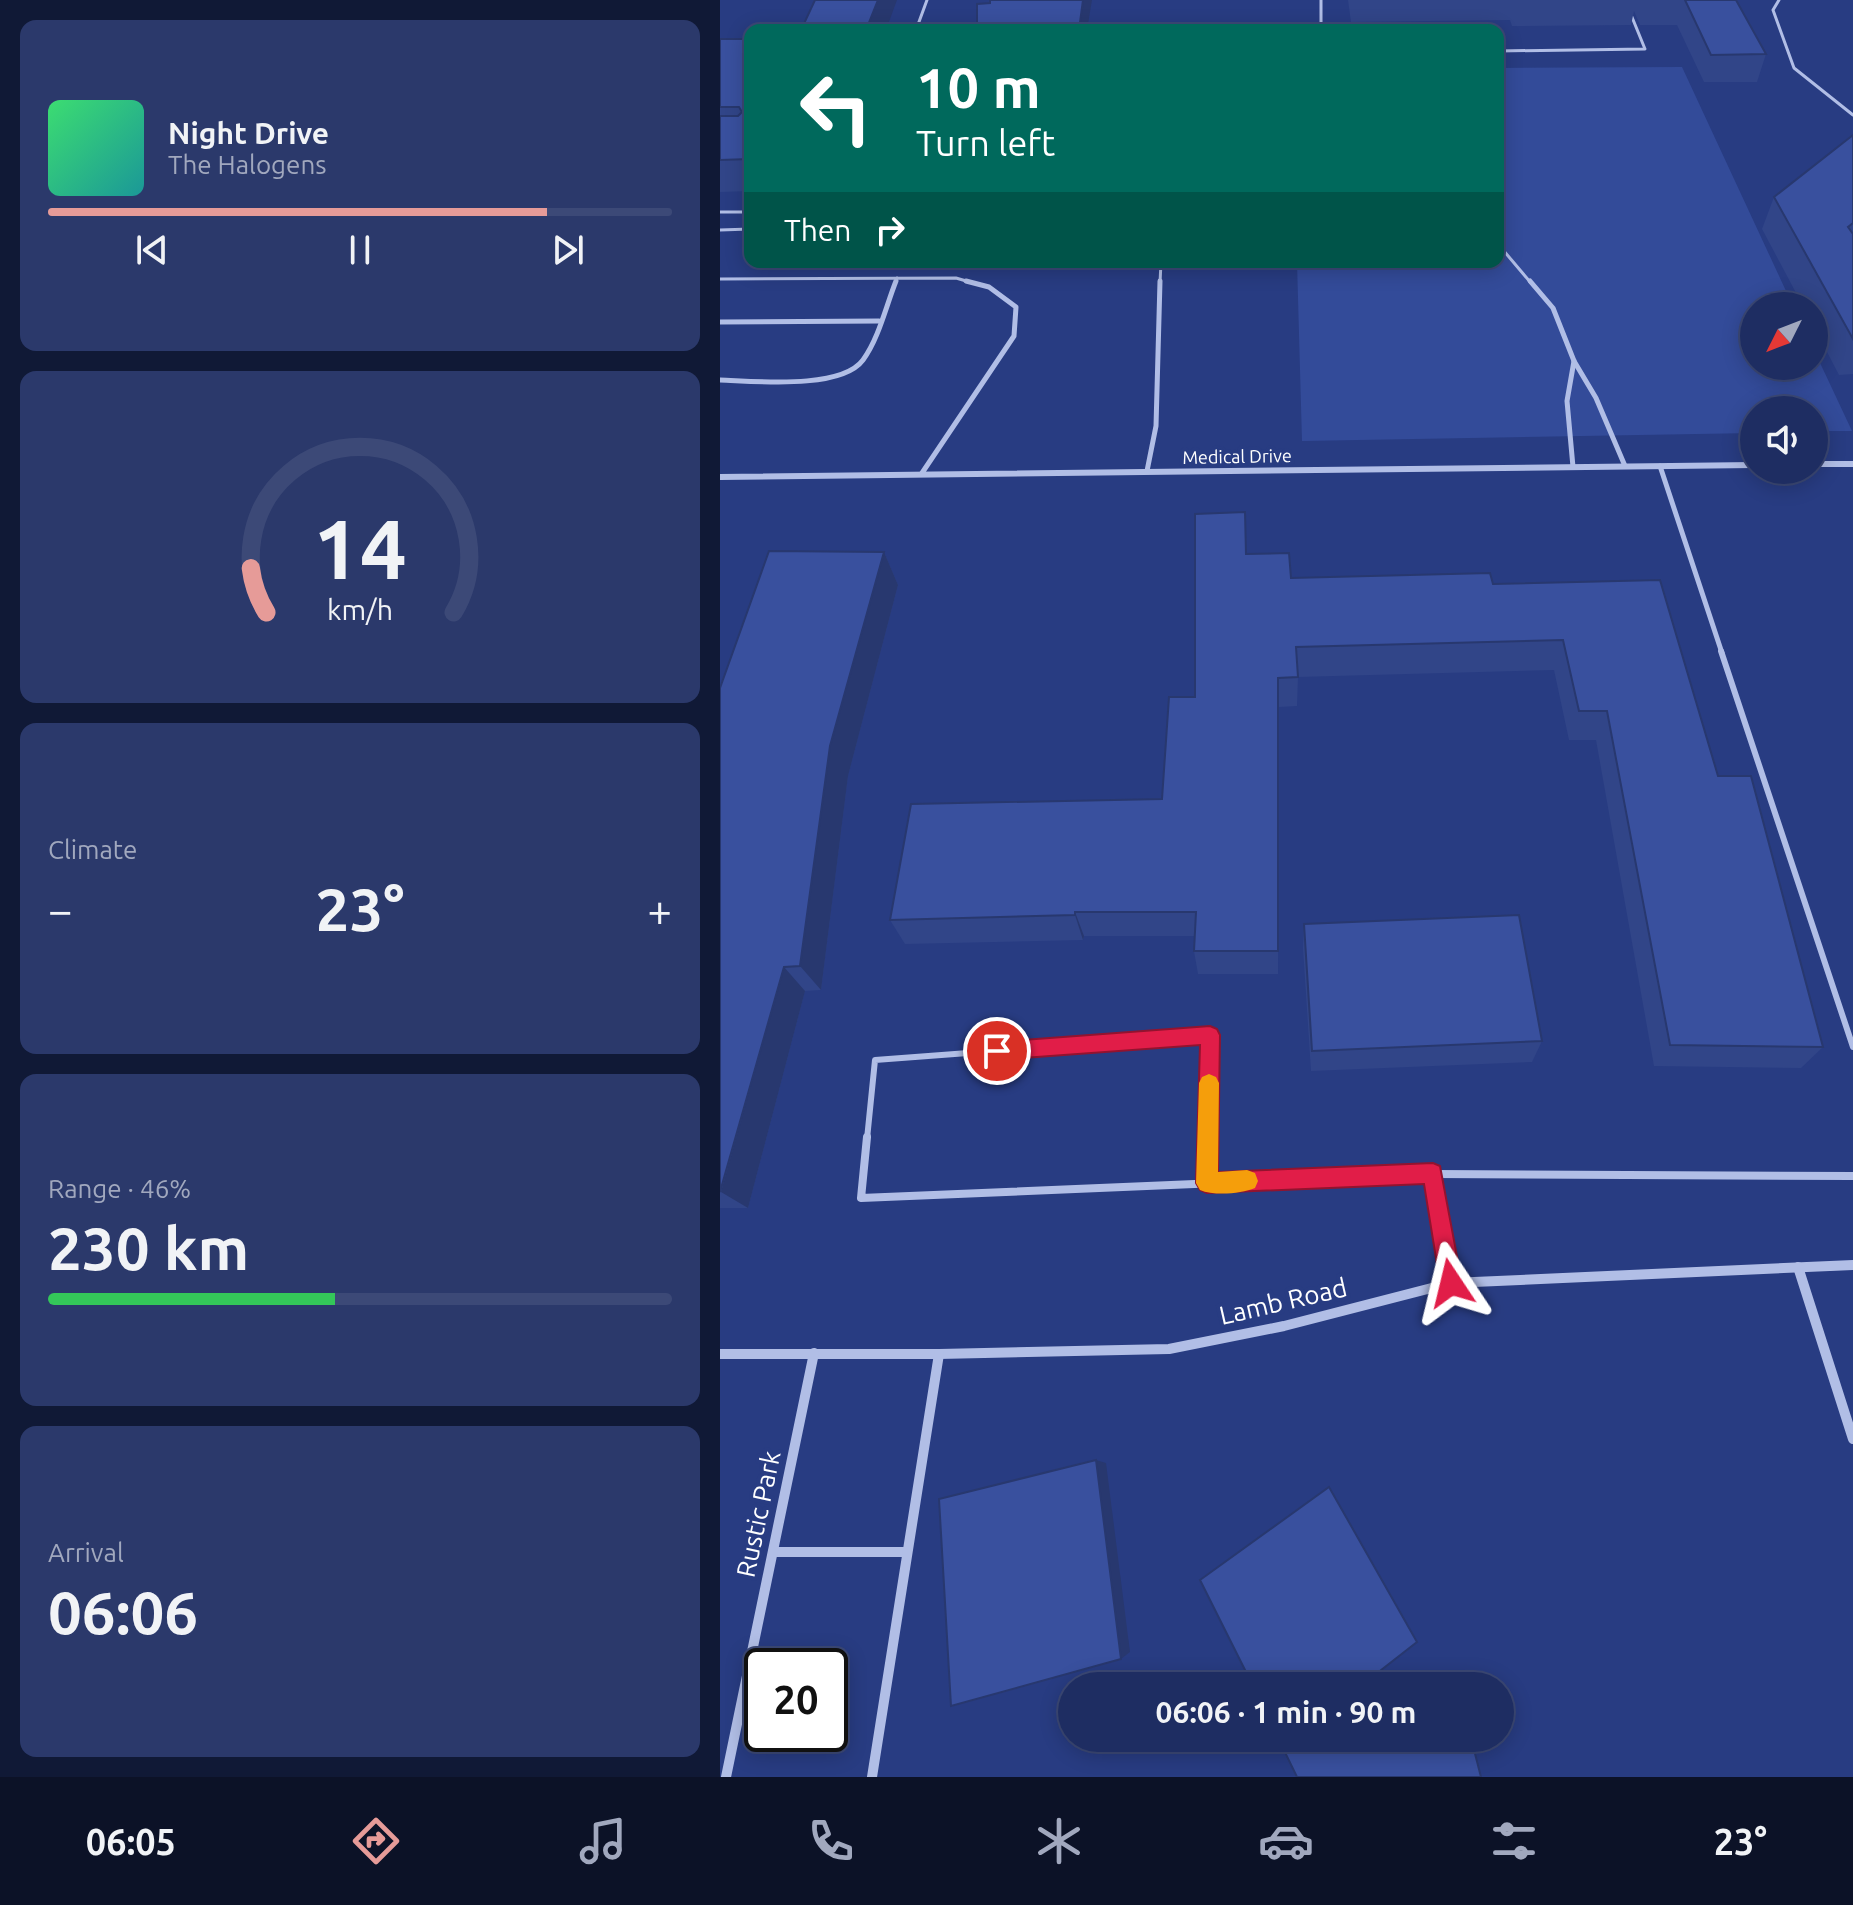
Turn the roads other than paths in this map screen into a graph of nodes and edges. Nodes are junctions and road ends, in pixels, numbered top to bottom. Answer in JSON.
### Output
{"nodes":[{"id":1,"x":927,"y":0,"type":"edge"},
{"id":2,"x":1321,"y":0,"type":"edge"},
{"id":3,"x":1625,"y":0,"type":"edge"},
{"id":4,"x":1779,"y":0,"type":"edge"},
{"id":5,"x":918,"y":24,"type":"edge"},
{"id":6,"x":1321,"y":24,"type":"edge"},
{"id":7,"x":1504,"y":51,"type":"edge"},
{"id":8,"x":1853,"y":115,"type":"edge"},
{"id":9,"x":720,"y":212,"type":"edge"},
{"id":10,"x":744,"y":212,"type":"edge"},
{"id":11,"x":744,"y":229,"type":"edge"},
{"id":12,"x":720,"y":230,"type":"edge"},
{"id":13,"x":1504,"y":251,"type":"edge"},
{"id":14,"x":1161,"y":268,"type":"edge"},
{"id":15,"x":897,"y":278,"type":"junction"},
{"id":16,"x":720,"y":279,"type":"edge"},
{"id":17,"x":879,"y":321,"type":"junction"},
{"id":18,"x":720,"y":322,"type":"edge"},
{"id":19,"x":1574,"y":361,"type":"junction"},
{"id":20,"x":720,"y":380,"type":"edge"},
{"id":21,"x":1828,"y":464,"type":"edge"},
{"id":22,"x":1853,"y":464,"type":"edge"},
{"id":23,"x":1740,"y":465,"type":"edge"},
{"id":24,"x":1625,"y":466,"type":"junction"},
{"id":25,"x":1660,"y":466,"type":"junction"},
{"id":26,"x":1573,"y":467,"type":"junction"},
{"id":27,"x":1147,"y":471,"type":"junction"},
{"id":28,"x":922,"y":473,"type":"junction"},
{"id":29,"x":720,"y":477,"type":"edge"},
{"id":30,"x":1853,"y":1047,"type":"edge"},
{"id":31,"x":1433,"y":1174,"type":"junction"},
{"id":32,"x":1853,"y":1176,"type":"edge"},
{"id":33,"x":1207,"y":1183,"type":"junction"},
{"id":34,"x":1853,"y":1265,"type":"edge"},
{"id":35,"x":1798,"y":1267,"type":"junction"},
{"id":36,"x":1451,"y":1283,"type":"junction"},
{"id":37,"x":814,"y":1353,"type":"junction"},
{"id":38,"x":720,"y":1354,"type":"edge"},
{"id":39,"x":939,"y":1354,"type":"junction"},
{"id":40,"x":1853,"y":1439,"type":"edge"},
{"id":41,"x":773,"y":1552,"type":"junction"},
{"id":42,"x":907,"y":1552,"type":"junction"},
{"id":43,"x":726,"y":1777,"type":"edge"},
{"id":44,"x":872,"y":1777,"type":"edge"}],
"edges":[{"from":1,"to":5,"type":"lane"},
{"from":2,"to":6,"type":"lane"},
{"from":3,"to":7,"type":"lane"},
{"from":4,"to":8,"type":"lane"},
{"from":9,"to":10,"type":"lane"},
{"from":11,"to":12,"type":"lane"},
{"from":13,"to":19,"type":"lane"},
{"from":14,"to":27,"type":"lane"},
{"from":15,"to":16,"type":"lane"},
{"from":15,"to":17,"type":"lane"},
{"from":15,"to":28,"type":"lane"},
{"from":17,"to":18,"type":"lane"},
{"from":17,"to":20,"type":"lane"},
{"from":19,"to":24,"type":"lane"},
{"from":19,"to":26,"type":"lane"},
{"from":21,"to":22,"type":"street"},
{"from":23,"to":25,"type":"street","name":"Medical Drive"},
{"from":24,"to":25,"type":"street","name":"Medical Drive"},
{"from":24,"to":26,"type":"street","name":"Medical Drive"},
{"from":25,"to":30,"type":"lane"},
{"from":26,"to":27,"type":"street","name":"Medical Drive"},
{"from":27,"to":28,"type":"street","name":"Medical Drive"},
{"from":28,"to":29,"type":"street","name":"Medical Drive"},
{"from":31,"to":32,"type":"lane"},
{"from":31,"to":33,"type":"lane"},
{"from":31,"to":36,"type":"lane"},
{"from":33,"to":33,"type":"lane"},
{"from":34,"to":35,"type":"street","name":"Lamb Road"},
{"from":35,"to":36,"type":"street","name":"Lamb Road"},
{"from":35,"to":40,"type":"street"},
{"from":36,"to":39,"type":"street","name":"Lamb Road"},
{"from":37,"to":38,"type":"street","name":"Lamb Road"},
{"from":37,"to":39,"type":"street","name":"Lamb Road"},
{"from":37,"to":41,"type":"street","name":"Rustic Park"},
{"from":39,"to":42,"type":"street"},
{"from":41,"to":42,"type":"street"},
{"from":41,"to":43,"type":"street","name":"Rustic Park"},
{"from":42,"to":44,"type":"street"}]}
